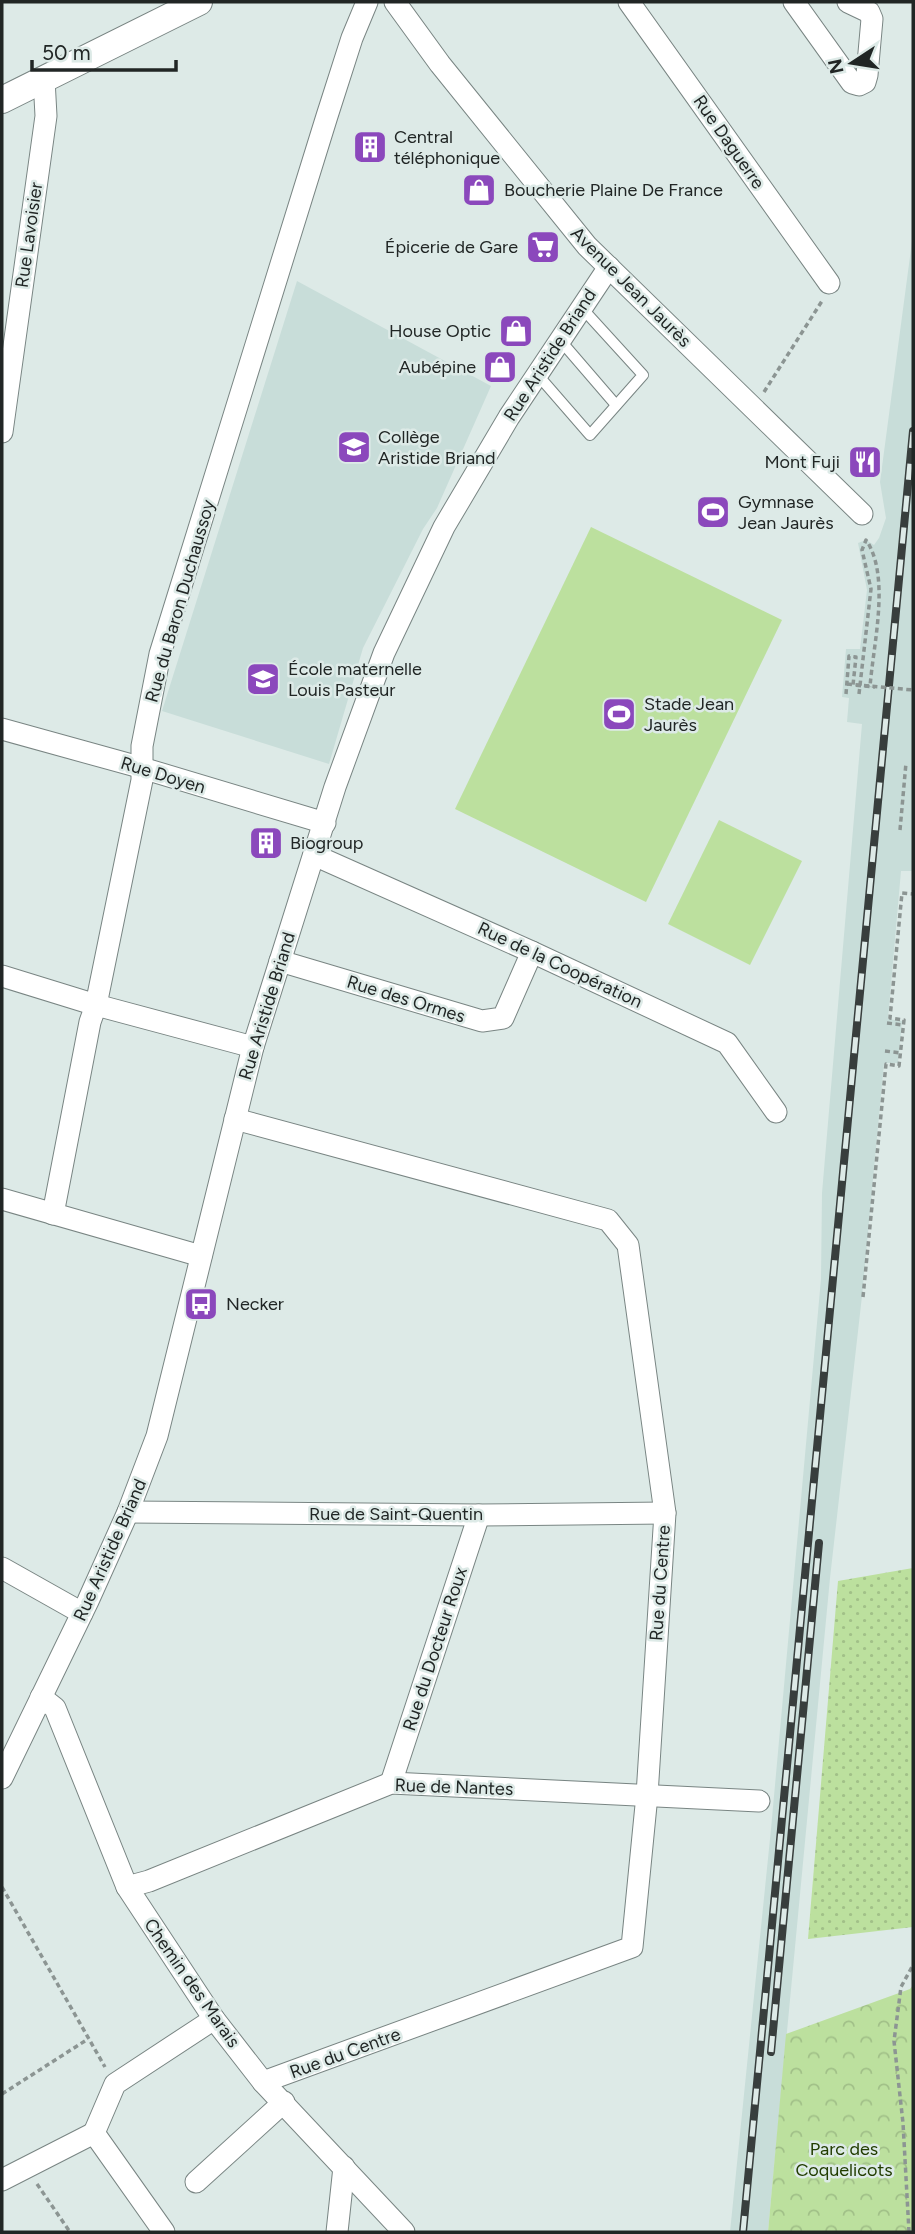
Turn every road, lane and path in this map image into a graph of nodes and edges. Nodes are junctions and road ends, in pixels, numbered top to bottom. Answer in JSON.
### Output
{"nodes":[{"id":1,"x":199,"y":2,"type":"edge"},
{"id":2,"x":368,"y":2,"type":"edge"},
{"id":3,"x":629,"y":2,"type":"edge"},
{"id":4,"x":848,"y":2,"type":"edge"},
{"id":5,"x":393,"y":3,"type":"edge"},
{"id":6,"x":797,"y":3,"type":"edge"},
{"id":7,"x":44,"y":79,"type":"junction"},
{"id":8,"x":3,"y":97,"type":"edge"},
{"id":9,"x":609,"y":267,"type":"junction"},
{"id":10,"x":829,"y":283,"type":"joint"},
{"id":11,"x":581,"y":307,"type":"junction"},
{"id":12,"x":560,"y":340,"type":"junction"},
{"id":13,"x":537,"y":374,"type":"junction"},
{"id":14,"x":765,"y":391,"type":"dead end"},
{"id":15,"x":616,"y":405,"type":"junction"},
{"id":16,"x":2,"y":432,"type":"edge"},
{"id":17,"x":862,"y":514,"type":"dead end"},
{"id":18,"x":846,"y":684,"type":"junction"},
{"id":19,"x":853,"y":685,"type":"junction"},
{"id":20,"x":860,"y":686,"type":"junction"},
{"id":21,"x":913,"y":690,"type":"edge"},
{"id":22,"x":859,"y":694,"type":"dead end"},
{"id":23,"x":2,"y":729,"type":"edge"},
{"id":24,"x":906,"y":763,"type":"dead end"},
{"id":25,"x":142,"y":768,"type":"junction"},
{"id":26,"x":325,"y":822,"type":"junction"},
{"id":27,"x":900,"y":830,"type":"dead end"},
{"id":28,"x":314,"y":855,"type":"junction"},
{"id":29,"x":913,"y":894,"type":"edge"},
{"id":30,"x":532,"y":952,"type":"junction"},
{"id":31,"x":280,"y":961,"type":"junction"},
{"id":32,"x":2,"y":976,"type":"edge"},
{"id":33,"x":96,"y":1004,"type":"junction"},
{"id":34,"x":887,"y":1023,"type":"dead end"},
{"id":35,"x":903,"y":1025,"type":"junction"},
{"id":36,"x":253,"y":1047,"type":"junction"},
{"id":37,"x":885,"y":1051,"type":"dead end"},
{"id":38,"x":901,"y":1053,"type":"junction"},
{"id":39,"x":776,"y":1112,"type":"dead end"},
{"id":40,"x":235,"y":1119,"type":"junction"},
{"id":41,"x":2,"y":1199,"type":"edge"},
{"id":42,"x":53,"y":1214,"type":"junction"},
{"id":43,"x":201,"y":1256,"type":"junction"},
{"id":44,"x":863,"y":1297,"type":"dead end"},
{"id":45,"x":128,"y":1512,"type":"junction"},
{"id":46,"x":665,"y":1513,"type":"junction"},
{"id":47,"x":479,"y":1515,"type":"junction"},
{"id":48,"x":2,"y":1568,"type":"edge"},
{"id":49,"x":82,"y":1613,"type":"junction"},
{"id":50,"x":41,"y":1697,"type":"junction"},
{"id":51,"x":2,"y":1778,"type":"edge"},
{"id":52,"x":391,"y":1783,"type":"junction"},
{"id":53,"x":647,"y":1795,"type":"junction"},
{"id":54,"x":759,"y":1801,"type":"dead end"},
{"id":55,"x":2,"y":1887,"type":"edge"},
{"id":56,"x":127,"y":1887,"type":"junction"},
{"id":57,"x":913,"y":1965,"type":"edge"},
{"id":58,"x":214,"y":2020,"type":"junction"},
{"id":59,"x":89,"y":2039,"type":"junction"},
{"id":60,"x":263,"y":2082,"type":"junction"},
{"id":61,"x":115,"y":2084,"type":"junction"},
{"id":62,"x":2,"y":2094,"type":"edge"},
{"id":63,"x":284,"y":2102,"type":"junction"},
{"id":64,"x":94,"y":2133,"type":"junction"},
{"id":65,"x":344,"y":2166,"type":"junction"},
{"id":66,"x":26,"y":2168,"type":"junction"},
{"id":67,"x":2,"y":2180,"type":"edge"},
{"id":68,"x":196,"y":2182,"type":"dead end"},
{"id":69,"x":913,"y":2201,"type":"edge"},
{"id":70,"x":909,"y":2206,"type":"junction"},
{"id":71,"x":69,"y":2232,"type":"edge"},
{"id":72,"x":164,"y":2232,"type":"edge"},
{"id":73,"x":337,"y":2232,"type":"edge"},
{"id":74,"x":404,"y":2232,"type":"edge"},
{"id":75,"x":909,"y":2232,"type":"edge"}],
"edges":[{"from":1,"to":7,"type":"street"},
{"from":2,"to":25,"type":"street","name":"Rue du Baron Duchaussoy"},
{"from":3,"to":10,"type":"street","name":"Rue Daguerre"},
{"from":4,"to":6,"type":"street"},
{"from":5,"to":9,"type":"street","name":"Avenue Jean Jaurès"},
{"from":7,"to":8,"type":"street"},
{"from":7,"to":16,"type":"street","name":"Rue Lavoisier"},
{"from":9,"to":11,"type":"street","name":"Rue Aristide Briand"},
{"from":9,"to":17,"type":"street","name":"Avenue Jean Jaurès"},
{"from":10,"to":14,"type":"path"},
{"from":11,"to":12,"type":"street","name":"Rue Aristide Briand"},
{"from":11,"to":15,"type":"lane"},
{"from":12,"to":13,"type":"street","name":"Rue Aristide Briand"},
{"from":12,"to":15,"type":"lane"},
{"from":13,"to":15,"type":"lane"},
{"from":13,"to":26,"type":"street","name":"Rue Aristide Briand"},
{"from":18,"to":19,"type":"path","bridge":true},
{"from":18,"to":19,"type":"path","bridge":true},
{"from":18,"to":21,"type":"path","bridge":true},
{"from":19,"to":20,"type":"path"},
{"from":20,"to":20,"type":"path"},
{"from":20,"to":22,"type":"path"},
{"from":23,"to":25,"type":"street","name":"Rue Doyen"},
{"from":24,"to":27,"type":"path"},
{"from":25,"to":26,"type":"street","name":"Rue Doyen"},
{"from":25,"to":33,"type":"street","name":"Rue du Baron Duchaussoy"},
{"from":26,"to":28,"type":"street","name":"Rue Aristide Briand"},
{"from":28,"to":30,"type":"street","name":"Rue de la Coopération"},
{"from":28,"to":31,"type":"street","name":"Rue Aristide Briand"},
{"from":29,"to":35,"type":"path"},
{"from":30,"to":31,"type":"street","name":"Rue des Ormes"},
{"from":30,"to":39,"type":"street","name":"Rue de la Coopération"},
{"from":31,"to":36,"type":"street","name":"Rue Aristide Briand"},
{"from":32,"to":33,"type":"street"},
{"from":33,"to":36,"type":"street"},
{"from":33,"to":42,"type":"street","name":"Rue du Baron Duchaussoy"},
{"from":34,"to":35,"type":"path"},
{"from":35,"to":38,"type":"path"},
{"from":36,"to":40,"type":"street","name":"Rue Aristide Briand"},
{"from":37,"to":38,"type":"path"},
{"from":38,"to":44,"type":"path"},
{"from":40,"to":43,"type":"street","name":"Rue Aristide Briand"},
{"from":40,"to":46,"type":"street","name":"Rue du Centre"},
{"from":41,"to":42,"type":"street"},
{"from":42,"to":43,"type":"street"},
{"from":43,"to":45,"type":"street","name":"Rue Aristide Briand"},
{"from":45,"to":47,"type":"street","name":"Rue de Saint-Quentin"},
{"from":45,"to":49,"type":"street","name":"Rue Aristide Briand"},
{"from":46,"to":47,"type":"street","name":"Rue de Saint-Quentin"},
{"from":46,"to":53,"type":"street","name":"Rue du Centre"},
{"from":47,"to":52,"type":"street","name":"Rue du Docteur Roux"},
{"from":48,"to":49,"type":"street"},
{"from":49,"to":50,"type":"street","name":"Rue Aristide Briand"},
{"from":50,"to":51,"type":"street","name":"Rue Aristide Briand"},
{"from":50,"to":56,"type":"street","name":"Chemin des Marais"},
{"from":52,"to":53,"type":"street","name":"Rue de Nantes"},
{"from":52,"to":56,"type":"street","name":"Rue de Nantes"},
{"from":53,"to":54,"type":"street","name":"Rue de Nantes"},
{"from":53,"to":60,"type":"street","name":"Rue du Centre"},
{"from":55,"to":59,"type":"path"},
{"from":56,"to":58,"type":"street","name":"Chemin des Marais"},
{"from":57,"to":70,"type":"path"},
{"from":58,"to":60,"type":"street","name":"Chemin des Marais"},
{"from":58,"to":61,"type":"street"},
{"from":59,"to":61,"type":"path"},
{"from":59,"to":62,"type":"path"},
{"from":60,"to":63,"type":"street","name":"Chemin des Marais"},
{"from":61,"to":64,"type":"street"},
{"from":63,"to":65,"type":"street","name":"Chemin des Marais"},
{"from":63,"to":68,"type":"street"},
{"from":64,"to":66,"type":"street"},
{"from":64,"to":72,"type":"street"},
{"from":65,"to":73,"type":"street"},
{"from":65,"to":74,"type":"street","name":"Chemin des Marais"},
{"from":66,"to":67,"type":"street"},
{"from":66,"to":71,"type":"path"},
{"from":69,"to":70,"type":"path"},
{"from":70,"to":75,"type":"path"}]}
